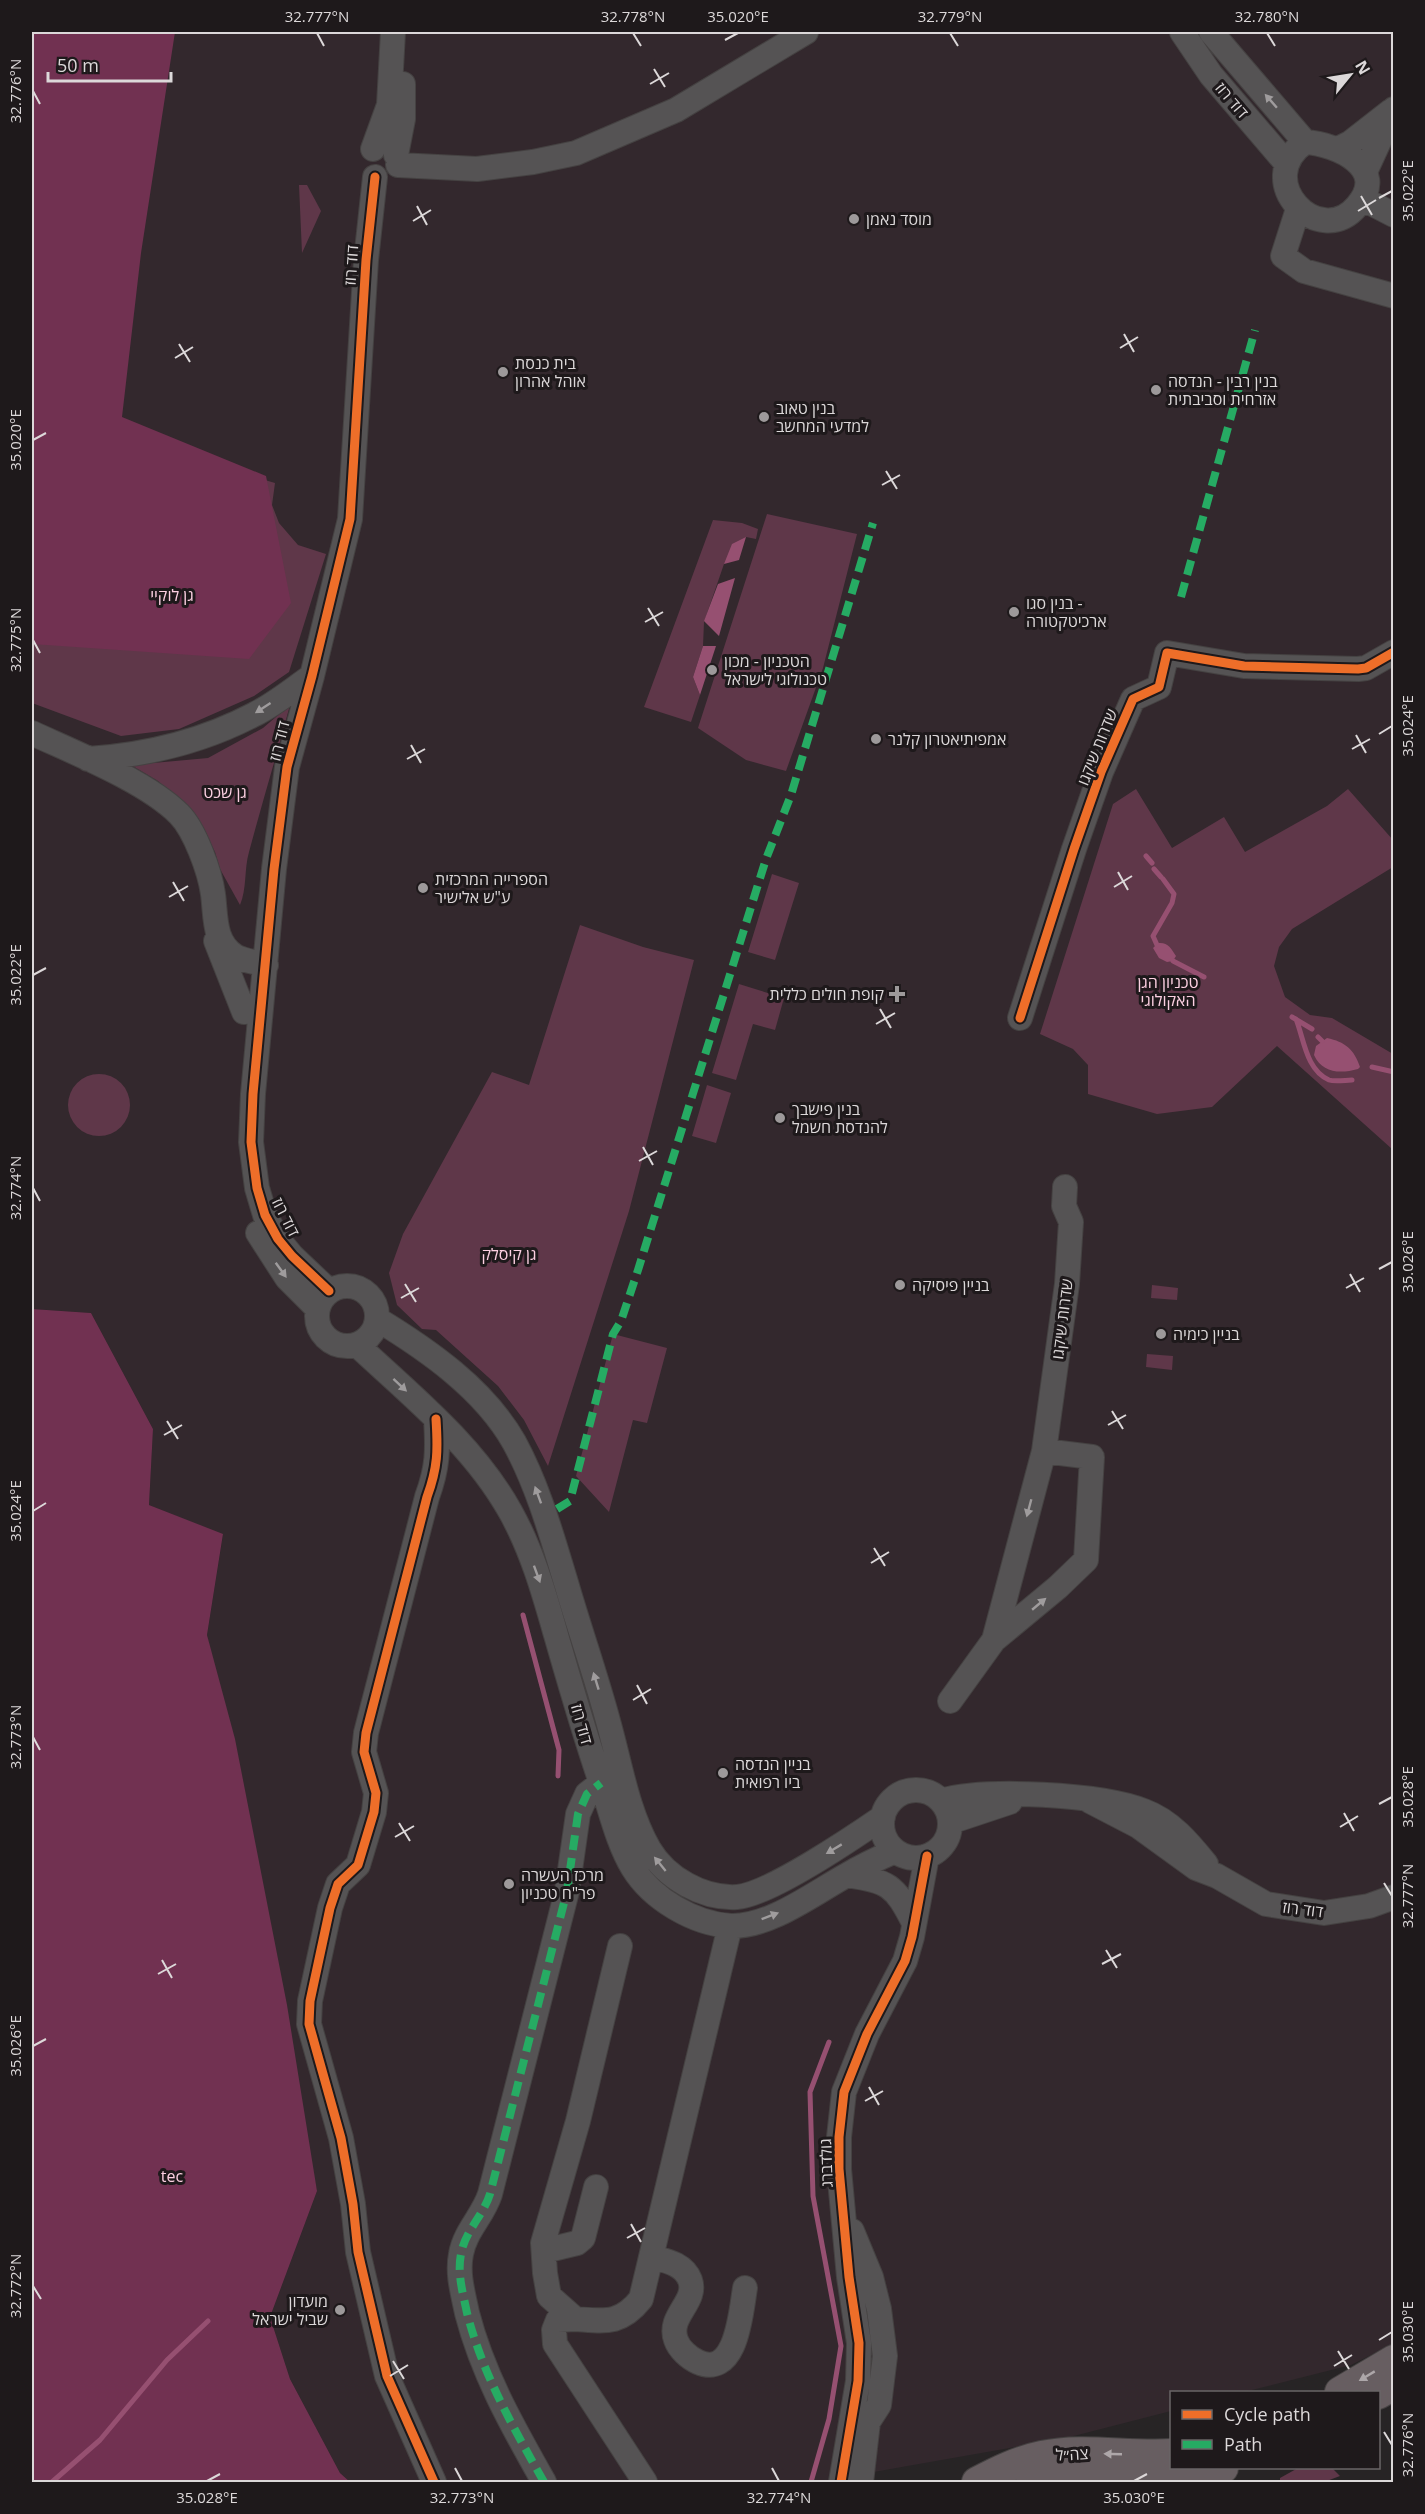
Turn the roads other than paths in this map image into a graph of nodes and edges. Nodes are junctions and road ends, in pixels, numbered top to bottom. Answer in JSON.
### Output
{"nodes":[{"id":1,"x":806,"y":32,"type":"edge"},
{"id":2,"x":1182,"y":32,"type":"edge"},
{"id":3,"x":1211,"y":32,"type":"edge"},
{"id":4,"x":392,"y":38,"type":"edge"},
{"id":5,"x":1393,"y":110,"type":"edge"},
{"id":6,"x":1305,"y":142,"type":"junction"},
{"id":7,"x":1338,"y":149,"type":"junction"},
{"id":8,"x":389,"y":156,"type":"junction"},
{"id":9,"x":1287,"y":164,"type":"junction"},
{"id":10,"x":1365,"y":172,"type":"junction"},
{"id":11,"x":1363,"y":199,"type":"junction"},
{"id":12,"x":1298,"y":209,"type":"junction"},
{"id":13,"x":1394,"y":215,"type":"edge"},
{"id":14,"x":1394,"y":296,"type":"edge"},
{"id":15,"x":1394,"y":652,"type":"edge"},
{"id":16,"x":312,"y":676,"type":"junction"},
{"id":17,"x":32,"y":733,"type":"edge"},
{"id":18,"x":88,"y":759,"type":"junction"},
{"id":19,"x":214,"y":918,"type":"junction"},
{"id":20,"x":258,"y":963,"type":"junction"},
{"id":21,"x":244,"y":1012,"type":"junction"},
{"id":22,"x":1020,"y":1018,"type":"dead end"},
{"id":23,"x":1065,"y":1187,"type":"dead end"},
{"id":24,"x":323,"y":1300,"type":"junction"},
{"id":25,"x":377,"y":1319,"type":"junction"},
{"id":26,"x":357,"y":1345,"type":"junction"},
{"id":27,"x":436,"y":1419,"type":"junction"},
{"id":28,"x":1044,"y":1451,"type":"junction"},
{"id":29,"x":480,"y":1465,"type":"junction"},
{"id":30,"x":427,"y":1497,"type":"junction"},
{"id":31,"x":994,"y":1640,"type":"junction"},
{"id":32,"x":950,"y":1701,"type":"dead end"},
{"id":33,"x":601,"y":1783,"type":"junction"},
{"id":34,"x":945,"y":1812,"type":"junction"},
{"id":35,"x":883,"y":1817,"type":"junction"},
{"id":36,"x":896,"y":1851,"type":"junction"},
{"id":37,"x":927,"y":1856,"type":"junction"},
{"id":38,"x":847,"y":1875,"type":"junction"},
{"id":39,"x":1394,"y":1897,"type":"edge"},
{"id":40,"x":914,"y":1923,"type":"junction"},
{"id":41,"x":730,"y":1926,"type":"junction"},
{"id":42,"x":620,"y":1946,"type":"dead end"},
{"id":43,"x":596,"y":2187,"type":"dead end"},
{"id":44,"x":843,"y":2211,"type":"junction"},
{"id":45,"x":544,"y":2251,"type":"junction"},
{"id":46,"x":652,"y":2257,"type":"junction"},
{"id":47,"x":746,"y":2288,"type":"dead end"},
{"id":48,"x":575,"y":2319,"type":"junction"},
{"id":49,"x":1394,"y":2360,"type":"edge"},
{"id":50,"x":1394,"y":2385,"type":"edge"},
{"id":51,"x":1342,"y":2391,"type":"edge"},
{"id":52,"x":1380,"y":2393,"type":"edge"},
{"id":53,"x":1170,"y":2454,"type":"edge"},
{"id":54,"x":1214,"y":2469,"type":"edge"},
{"id":55,"x":435,"y":2482,"type":"edge"},
{"id":56,"x":544,"y":2482,"type":"edge"},
{"id":57,"x":645,"y":2482,"type":"edge"},
{"id":58,"x":841,"y":2482,"type":"edge"},
{"id":59,"x":861,"y":2482,"type":"edge"},
{"id":60,"x":977,"y":2482,"type":"edge"},
{"id":61,"x":1031,"y":2482,"type":"edge"}],
"edges":[{"from":1,"to":8,"type":"street"},
{"from":2,"to":9,"type":"street","name":"דוד רוז"},
{"from":6,"to":3,"type":"street","name":"דוד רוז","one_way":true},
{"from":4,"to":8,"type":"street"},
{"from":5,"to":7,"type":"street"},
{"from":5,"to":10,"type":"street"},
{"from":6,"to":7,"type":"street"},
{"from":6,"to":9,"type":"street"},
{"from":7,"to":10,"type":"street"},
{"from":8,"to":16,"type":"street","name":"דוד רוז"},
{"from":9,"to":12,"type":"street"},
{"from":10,"to":11,"type":"street"},
{"from":11,"to":12,"type":"street"},
{"from":11,"to":13,"type":"street"},
{"from":12,"to":14,"type":"street"},
{"from":15,"to":22,"type":"street","name":"שדרות שיקגו"},
{"from":16,"to":18,"type":"street","one_way":true},
{"from":16,"to":20,"type":"street","name":"דוד רוז"},
{"from":17,"to":18,"type":"street"},
{"from":18,"to":19,"type":"street"},
{"from":19,"to":20,"type":"street"},
{"from":19,"to":21,"type":"street"},
{"from":20,"to":21,"type":"street","name":"דוד רוז"},
{"from":20,"to":24,"type":"street","name":"דוד רוז"},
{"from":21,"to":24,"type":"street","name":"דוד רוז","one_way":true},
{"from":23,"to":28,"type":"street","name":"שדרות שיקגו"},
{"from":24,"to":25,"type":"street"},
{"from":24,"to":26,"type":"street"},
{"from":25,"to":26,"type":"street"},
{"from":35,"to":25,"type":"street","name":"דוד רוז","one_way":true},
{"from":26,"to":27,"type":"street","name":"דוד רוז","one_way":true},
{"from":27,"to":29,"type":"street","name":"דוד רוז"},
{"from":27,"to":30,"type":"street"},
{"from":28,"to":31,"type":"street","name":"שדרות שיקגו","one_way":true},
{"from":31,"to":28,"type":"street","one_way":true},
{"from":29,"to":30,"type":"street"},
{"from":29,"to":33,"type":"street","name":"דוד רוז","one_way":true},
{"from":30,"to":55,"type":"street"},
{"from":31,"to":32,"type":"street"},
{"from":33,"to":41,"type":"street","name":"דוד רוז"},
{"from":33,"to":56,"type":"street"},
{"from":34,"to":35,"type":"street"},
{"from":34,"to":37,"type":"street"},
{"from":34,"to":39,"type":"street","name":"דוד רוז"},
{"from":35,"to":36,"type":"street"},
{"from":36,"to":37,"type":"street"},
{"from":36,"to":38,"type":"street","name":"דוד רוז"},
{"from":36,"to":40,"type":"street"},
{"from":37,"to":40,"type":"street","name":"גולדברג"},
{"from":38,"to":40,"type":"street"},
{"from":41,"to":38,"type":"street","name":"דוד רוז","one_way":true},
{"from":40,"to":44,"type":"street","name":"גולדברג"},
{"from":41,"to":46,"type":"street"},
{"from":42,"to":45,"type":"street"},
{"from":43,"to":45,"type":"street"},
{"from":44,"to":58,"type":"street","name":"גולדברג"},
{"from":44,"to":59,"type":"street","name":"גולדברג"},
{"from":45,"to":48,"type":"street"},
{"from":46,"to":47,"type":"street"},
{"from":46,"to":48,"type":"street"},
{"from":48,"to":57,"type":"street"},
{"from":49,"to":51,"type":"main road","one_way":true},
{"from":50,"to":52,"type":"main road"},
{"from":53,"to":60,"type":"main road","name":"צה״ל","one_way":true},
{"from":54,"to":61,"type":"main road","name":"צה״ל"}]}
